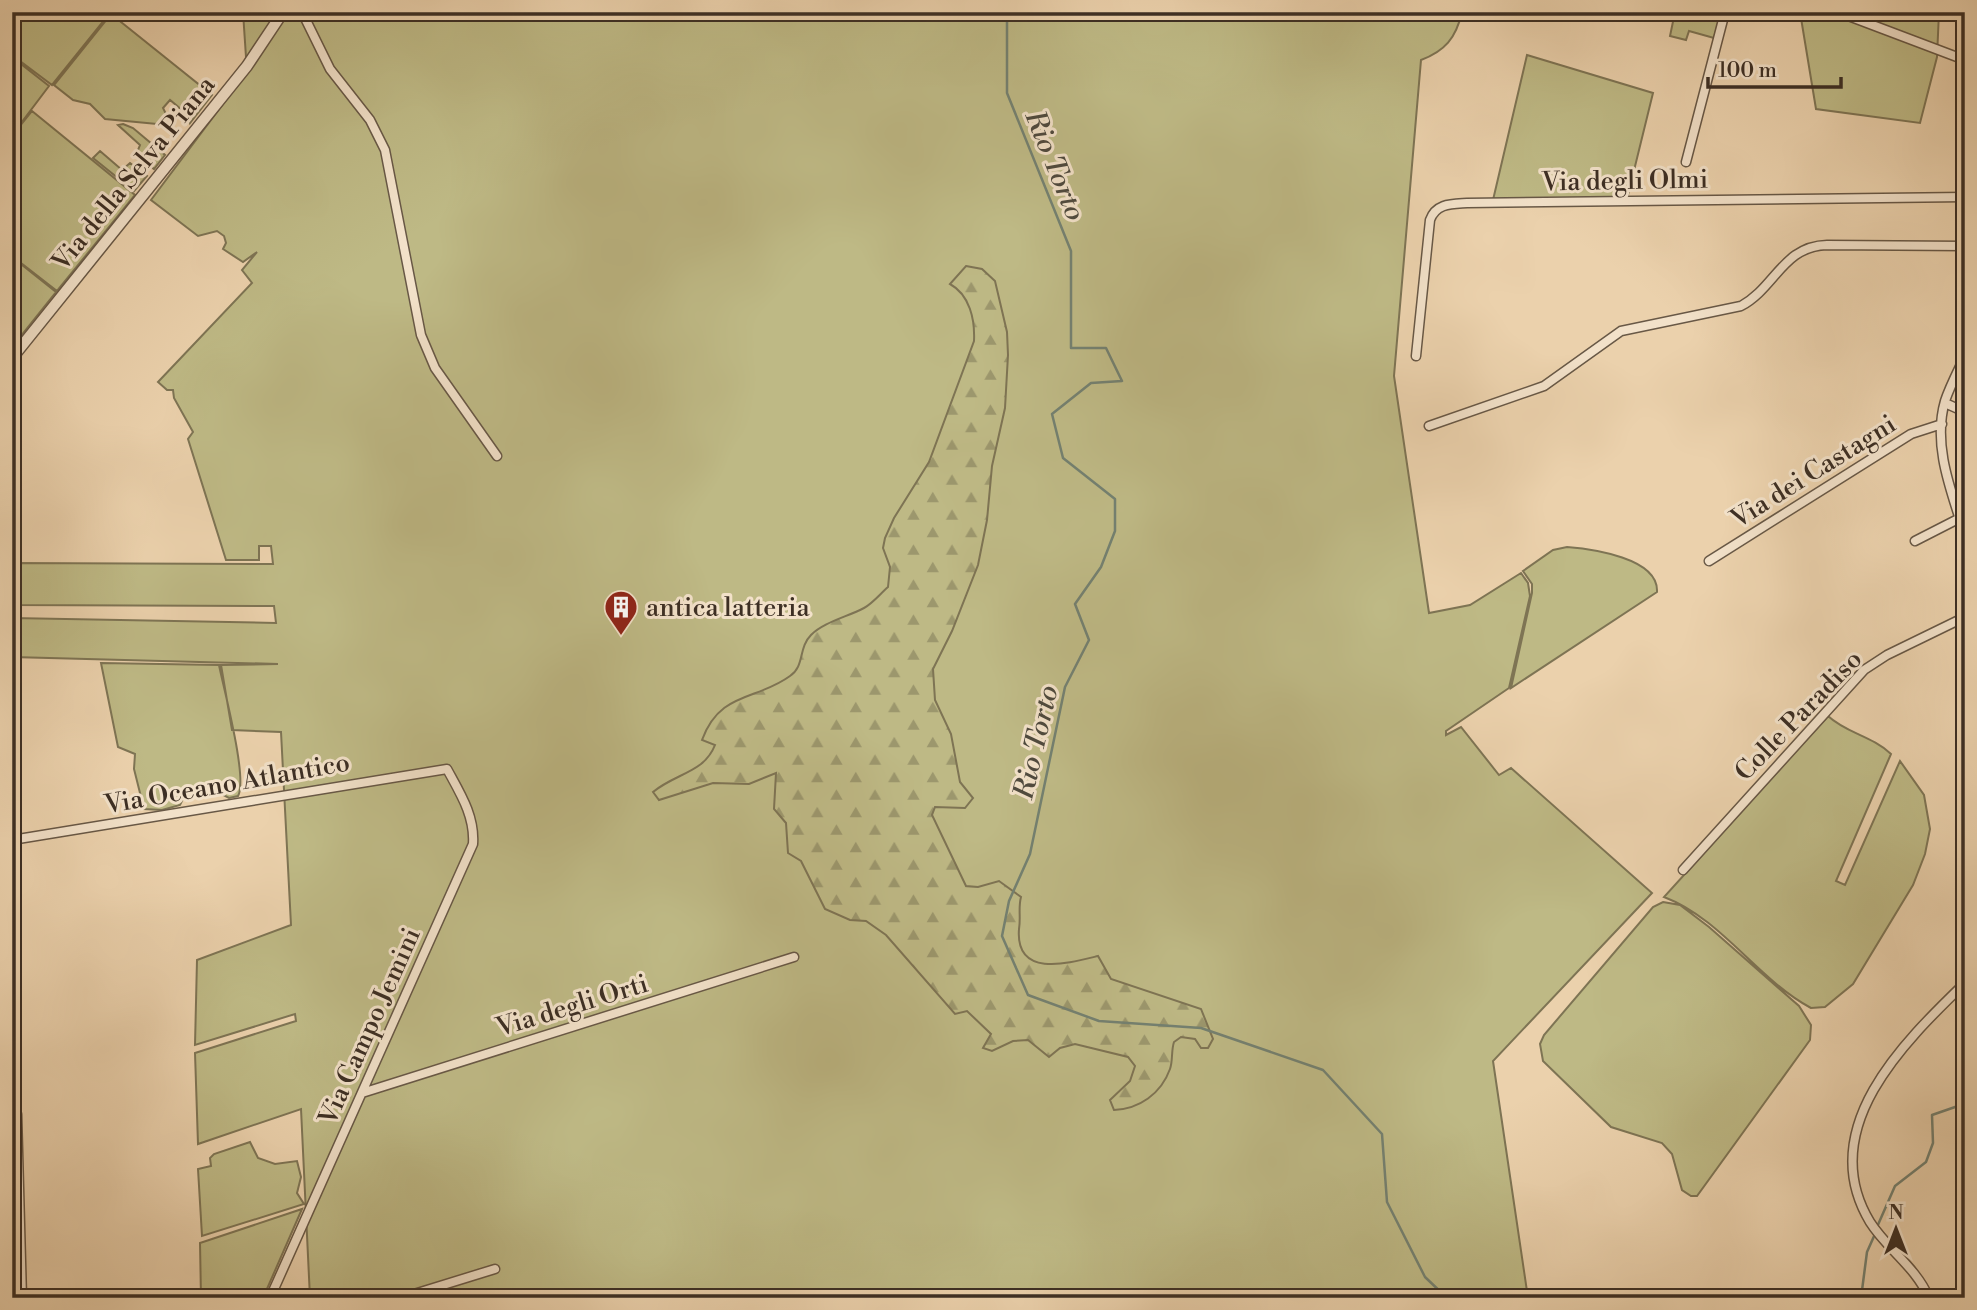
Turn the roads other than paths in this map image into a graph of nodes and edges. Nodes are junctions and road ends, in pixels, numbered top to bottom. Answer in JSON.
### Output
{"nodes":[{"id":1,"x":283,"y":12,"type":"edge"},
{"id":2,"x":302,"y":12,"type":"edge"},
{"id":3,"x":1726,"y":12,"type":"edge"},
{"id":4,"x":1838,"y":12,"type":"edge"},
{"id":5,"x":1965,"y":60,"type":"edge"},
{"id":6,"x":1686,"y":162,"type":"dead end"},
{"id":7,"x":1965,"y":197,"type":"edge"},
{"id":8,"x":1965,"y":246,"type":"edge"},
{"id":9,"x":1416,"y":356,"type":"dead end"},
{"id":10,"x":1965,"y":356,"type":"edge"},
{"id":11,"x":12,"y":358,"type":"edge"},
{"id":12,"x":1945,"y":403,"type":"junction"},
{"id":13,"x":1965,"y":412,"type":"edge"},
{"id":14,"x":1942,"y":424,"type":"junction"},
{"id":15,"x":1429,"y":426,"type":"dead end"},
{"id":16,"x":497,"y":456,"type":"dead end"},
{"id":17,"x":1959,"y":518,"type":"junction"},
{"id":18,"x":1965,"y":535,"type":"edge"},
{"id":19,"x":1915,"y":541,"type":"dead end"},
{"id":20,"x":1709,"y":561,"type":"dead end"},
{"id":21,"x":1965,"y":617,"type":"edge"},
{"id":22,"x":447,"y":769,"type":"joint"},
{"id":23,"x":12,"y":840,"type":"edge"},
{"id":24,"x":1683,"y":870,"type":"dead end"},
{"id":25,"x":794,"y":957,"type":"dead end"},
{"id":26,"x":1965,"y":983,"type":"edge"},
{"id":27,"x":362,"y":1093,"type":"junction"},
{"id":28,"x":17,"y":1114,"type":"dead end"},
{"id":29,"x":15,"y":1204,"type":"edge"},
{"id":30,"x":495,"y":1269,"type":"dead end"},
{"id":31,"x":22,"y":1298,"type":"edge"},
{"id":32,"x":270,"y":1298,"type":"edge"},
{"id":33,"x":401,"y":1298,"type":"edge"},
{"id":34,"x":1929,"y":1298,"type":"edge"}],
"edges":[{"from":1,"to":11,"type":"street","name":"Via della Selva Piana"},
{"from":2,"to":16,"type":"street"},
{"from":3,"to":6,"type":"street"},
{"from":4,"to":5,"type":"street"},
{"from":7,"to":9,"type":"street","name":"Via degli Olmi"},
{"from":8,"to":15,"type":"street"},
{"from":10,"to":12,"type":"street"},
{"from":12,"to":13,"type":"street"},
{"from":12,"to":14,"type":"street"},
{"from":14,"to":17,"type":"street"},
{"from":14,"to":20,"type":"street","name":"Via dei Castagni"},
{"from":17,"to":18,"type":"street"},
{"from":17,"to":19,"type":"street"},
{"from":21,"to":24,"type":"street","name":"Colle Paradiso"},
{"from":22,"to":23,"type":"street","name":"Via Oceano Atlantico"},
{"from":22,"to":27,"type":"street","name":"Via Campo Jemini"},
{"from":25,"to":27,"type":"street","name":"Via degli Orti"},
{"from":26,"to":34,"type":"street"},
{"from":27,"to":32,"type":"street","name":"Via Campo Jemini"},
{"from":28,"to":29,"type":"street"},
{"from":29,"to":31,"type":"street"},
{"from":30,"to":33,"type":"street"}]}
